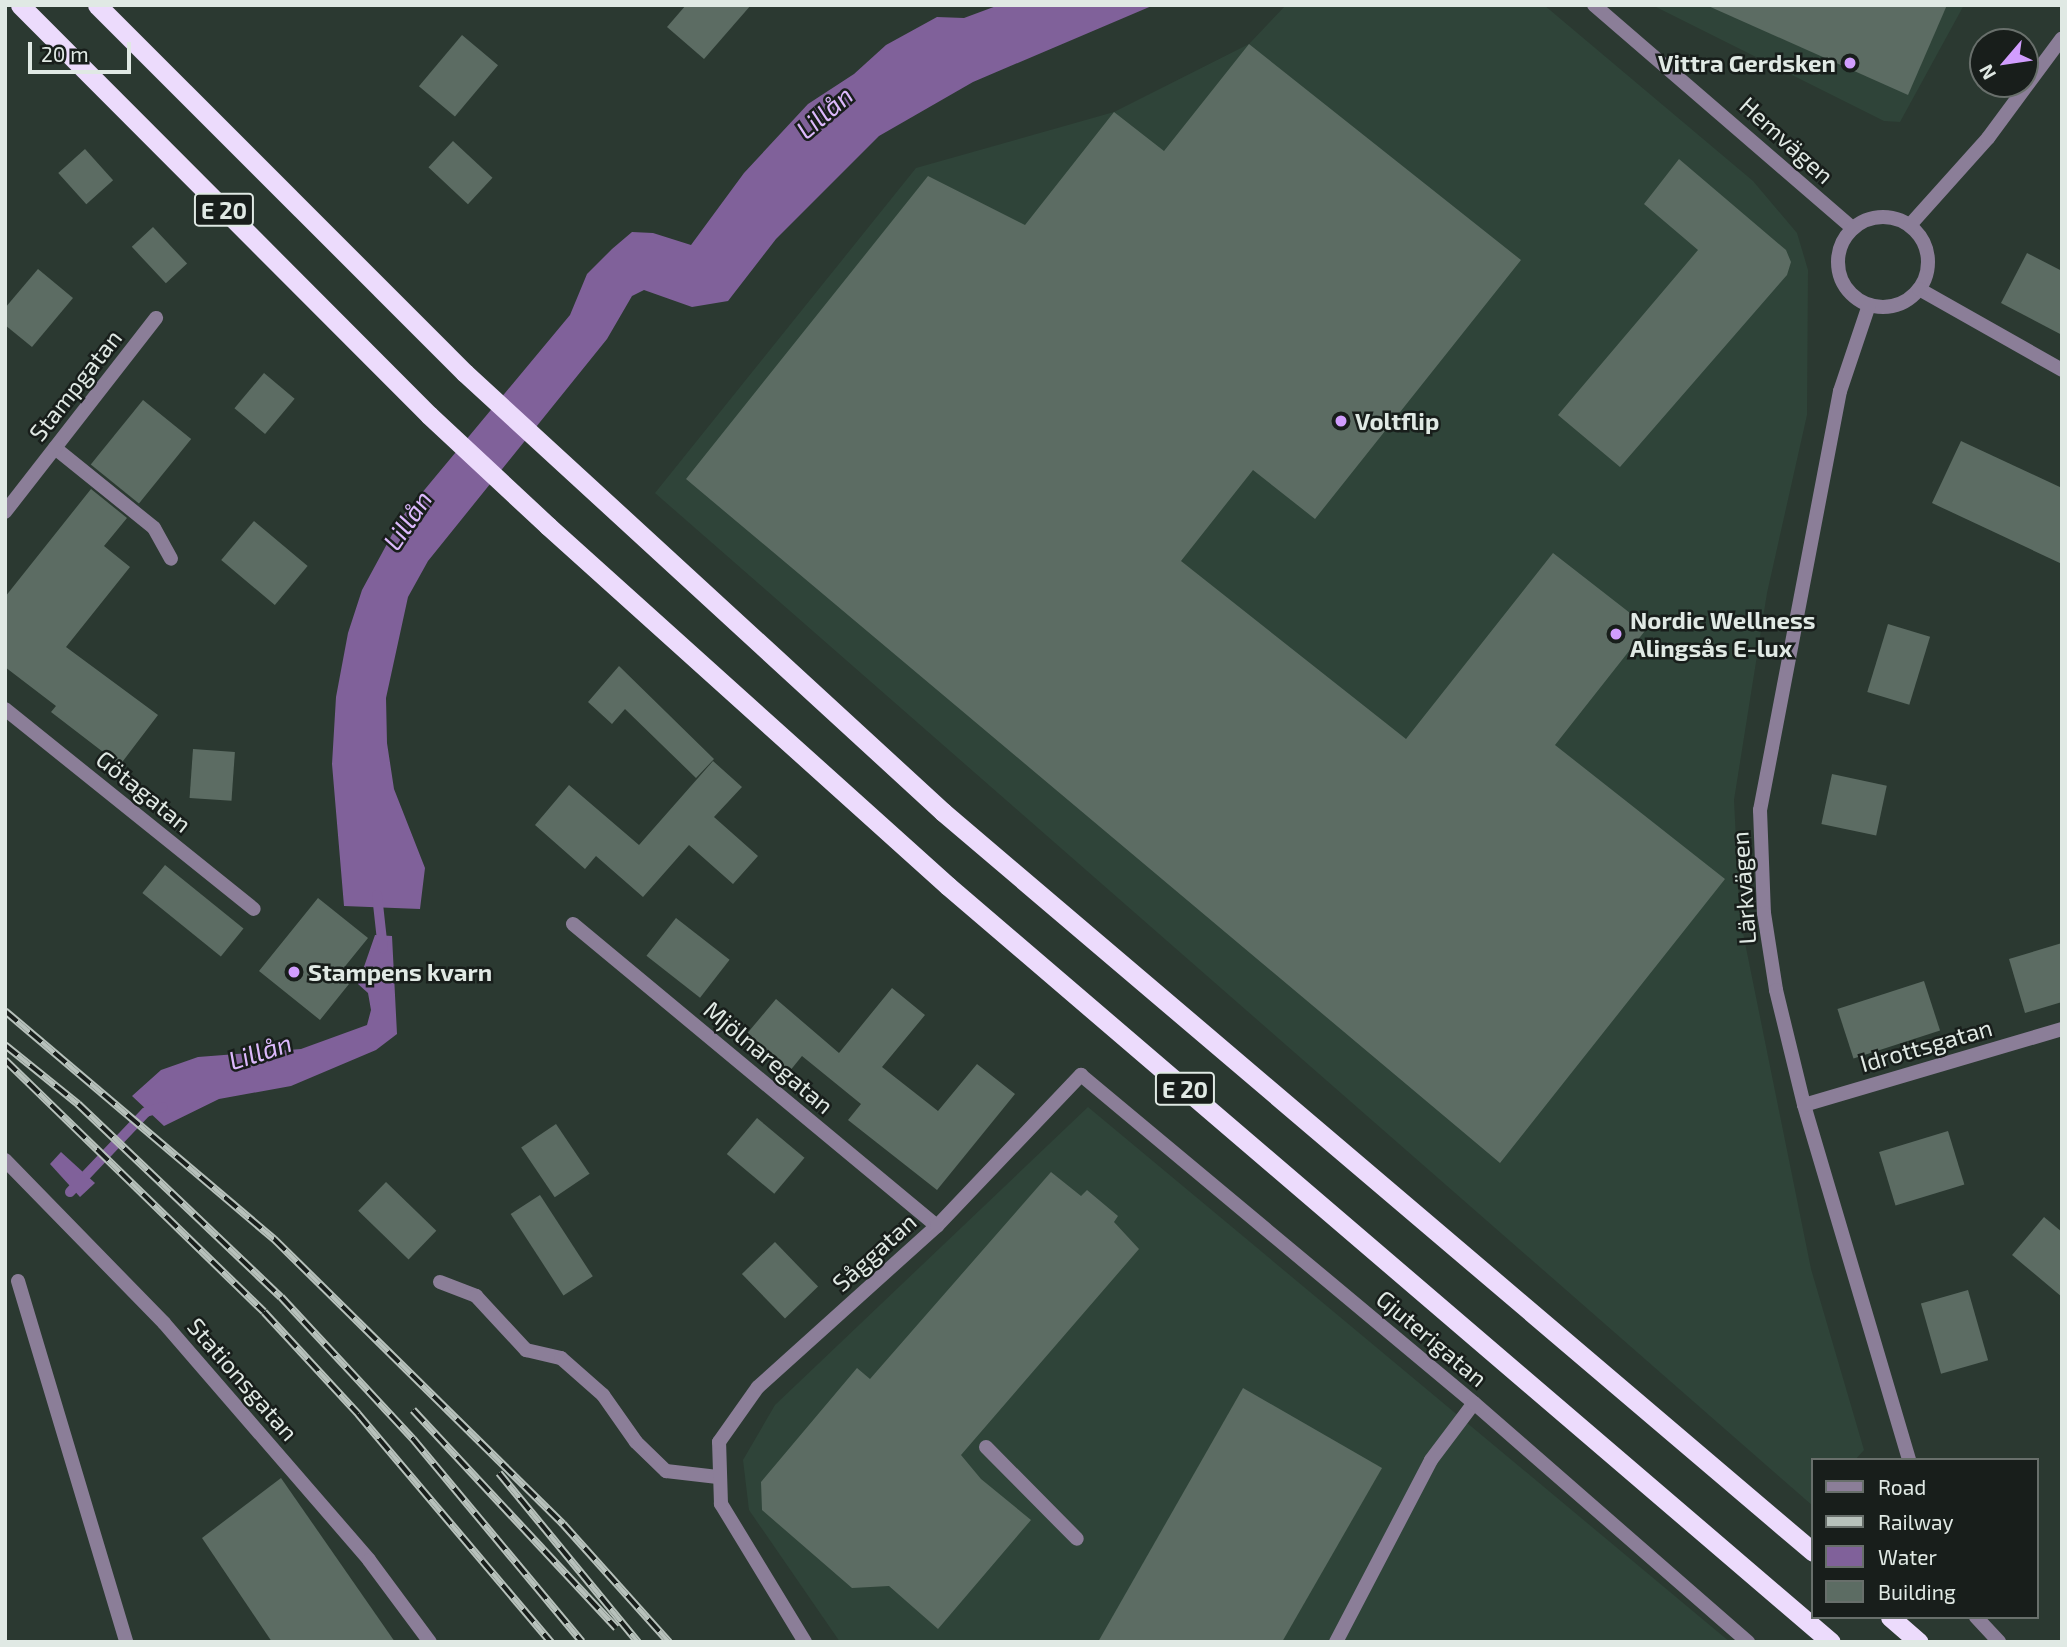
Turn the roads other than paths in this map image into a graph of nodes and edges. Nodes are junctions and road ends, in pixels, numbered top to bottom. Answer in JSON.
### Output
{"nodes":[{"id":1,"x":20,"y":5,"type":"edge"},
{"id":2,"x":97,"y":5,"type":"edge"},
{"id":3,"x":1594,"y":5,"type":"edge"},
{"id":4,"x":2062,"y":38,"type":"edge"},
{"id":5,"x":1910,"y":225,"type":"junction"},
{"id":6,"x":1852,"y":229,"type":"junction"},
{"id":7,"x":1919,"y":289,"type":"junction"},
{"id":8,"x":1869,"y":305,"type":"junction"},
{"id":9,"x":156,"y":318,"type":"dead end"},
{"id":10,"x":2062,"y":370,"type":"edge"},
{"id":11,"x":55,"y":448,"type":"junction"},
{"id":12,"x":5,"y":512,"type":"edge"},
{"id":13,"x":172,"y":559,"type":"dead end"},
{"id":14,"x":5,"y":709,"type":"edge"},
{"id":15,"x":254,"y":909,"type":"dead end"},
{"id":16,"x":573,"y":924,"type":"dead end"},
{"id":17,"x":2062,"y":1029,"type":"edge"},
{"id":18,"x":1081,"y":1075,"type":"joint"},
{"id":19,"x":1804,"y":1105,"type":"junction"},
{"id":20,"x":5,"y":1160,"type":"edge"},
{"id":21,"x":937,"y":1226,"type":"junction"},
{"id":22,"x":18,"y":1280,"type":"dead end"},
{"id":23,"x":440,"y":1282,"type":"dead end"},
{"id":24,"x":1474,"y":1403,"type":"junction"},
{"id":25,"x":986,"y":1447,"type":"dead end"},
{"id":26,"x":1908,"y":1458,"type":"edge"},
{"id":27,"x":717,"y":1474,"type":"junction"},
{"id":28,"x":1077,"y":1539,"type":"dead end"},
{"id":29,"x":1812,"y":1551,"type":"edge"},
{"id":30,"x":1892,"y":1619,"type":"edge"},
{"id":31,"x":1978,"y":1619,"type":"edge"},
{"id":32,"x":126,"y":1642,"type":"edge"},
{"id":33,"x":430,"y":1642,"type":"edge"},
{"id":34,"x":805,"y":1642,"type":"edge"},
{"id":35,"x":1336,"y":1642,"type":"edge"},
{"id":36,"x":1748,"y":1642,"type":"edge"},
{"id":37,"x":1831,"y":1642,"type":"edge"},
{"id":38,"x":1919,"y":1642,"type":"edge"},
{"id":39,"x":1999,"y":1642,"type":"edge"}],
"edges":[{"from":1,"to":37,"type":"highway","number":"E 20"},
{"from":2,"to":29,"type":"highway","number":"E 20"},
{"from":3,"to":6,"type":"street","name":"Hemvägen"},
{"from":4,"to":5,"type":"street"},
{"from":5,"to":6,"type":"street"},
{"from":5,"to":7,"type":"street"},
{"from":6,"to":8,"type":"street"},
{"from":7,"to":8,"type":"street"},
{"from":7,"to":10,"type":"street"},
{"from":8,"to":19,"type":"street","name":"Lärkvägen"},
{"from":9,"to":11,"type":"street","name":"Stampgatan"},
{"from":11,"to":12,"type":"street","name":"Stampgatan"},
{"from":11,"to":13,"type":"street"},
{"from":14,"to":15,"type":"street","name":"Götagatan"},
{"from":16,"to":21,"type":"street","name":"Mjölnaregatan"},
{"from":17,"to":19,"type":"street","name":"Idrottsgatan"},
{"from":18,"to":21,"type":"street","name":"Såggatan"},
{"from":18,"to":24,"type":"street","name":"Gjuterigatan"},
{"from":19,"to":26,"type":"street","name":"Lärkvägen"},
{"from":20,"to":33,"type":"street","name":"Stationsgatan"},
{"from":21,"to":27,"type":"street","name":"Såggatan"},
{"from":22,"to":32,"type":"street"},
{"from":23,"to":27,"type":"street"},
{"from":24,"to":35,"type":"street"},
{"from":24,"to":36,"type":"street","name":"Gjuterigatan"},
{"from":25,"to":28,"type":"street"},
{"from":27,"to":34,"type":"street"},
{"from":30,"to":38,"type":"highway"},
{"from":31,"to":39,"type":"street"}]}
